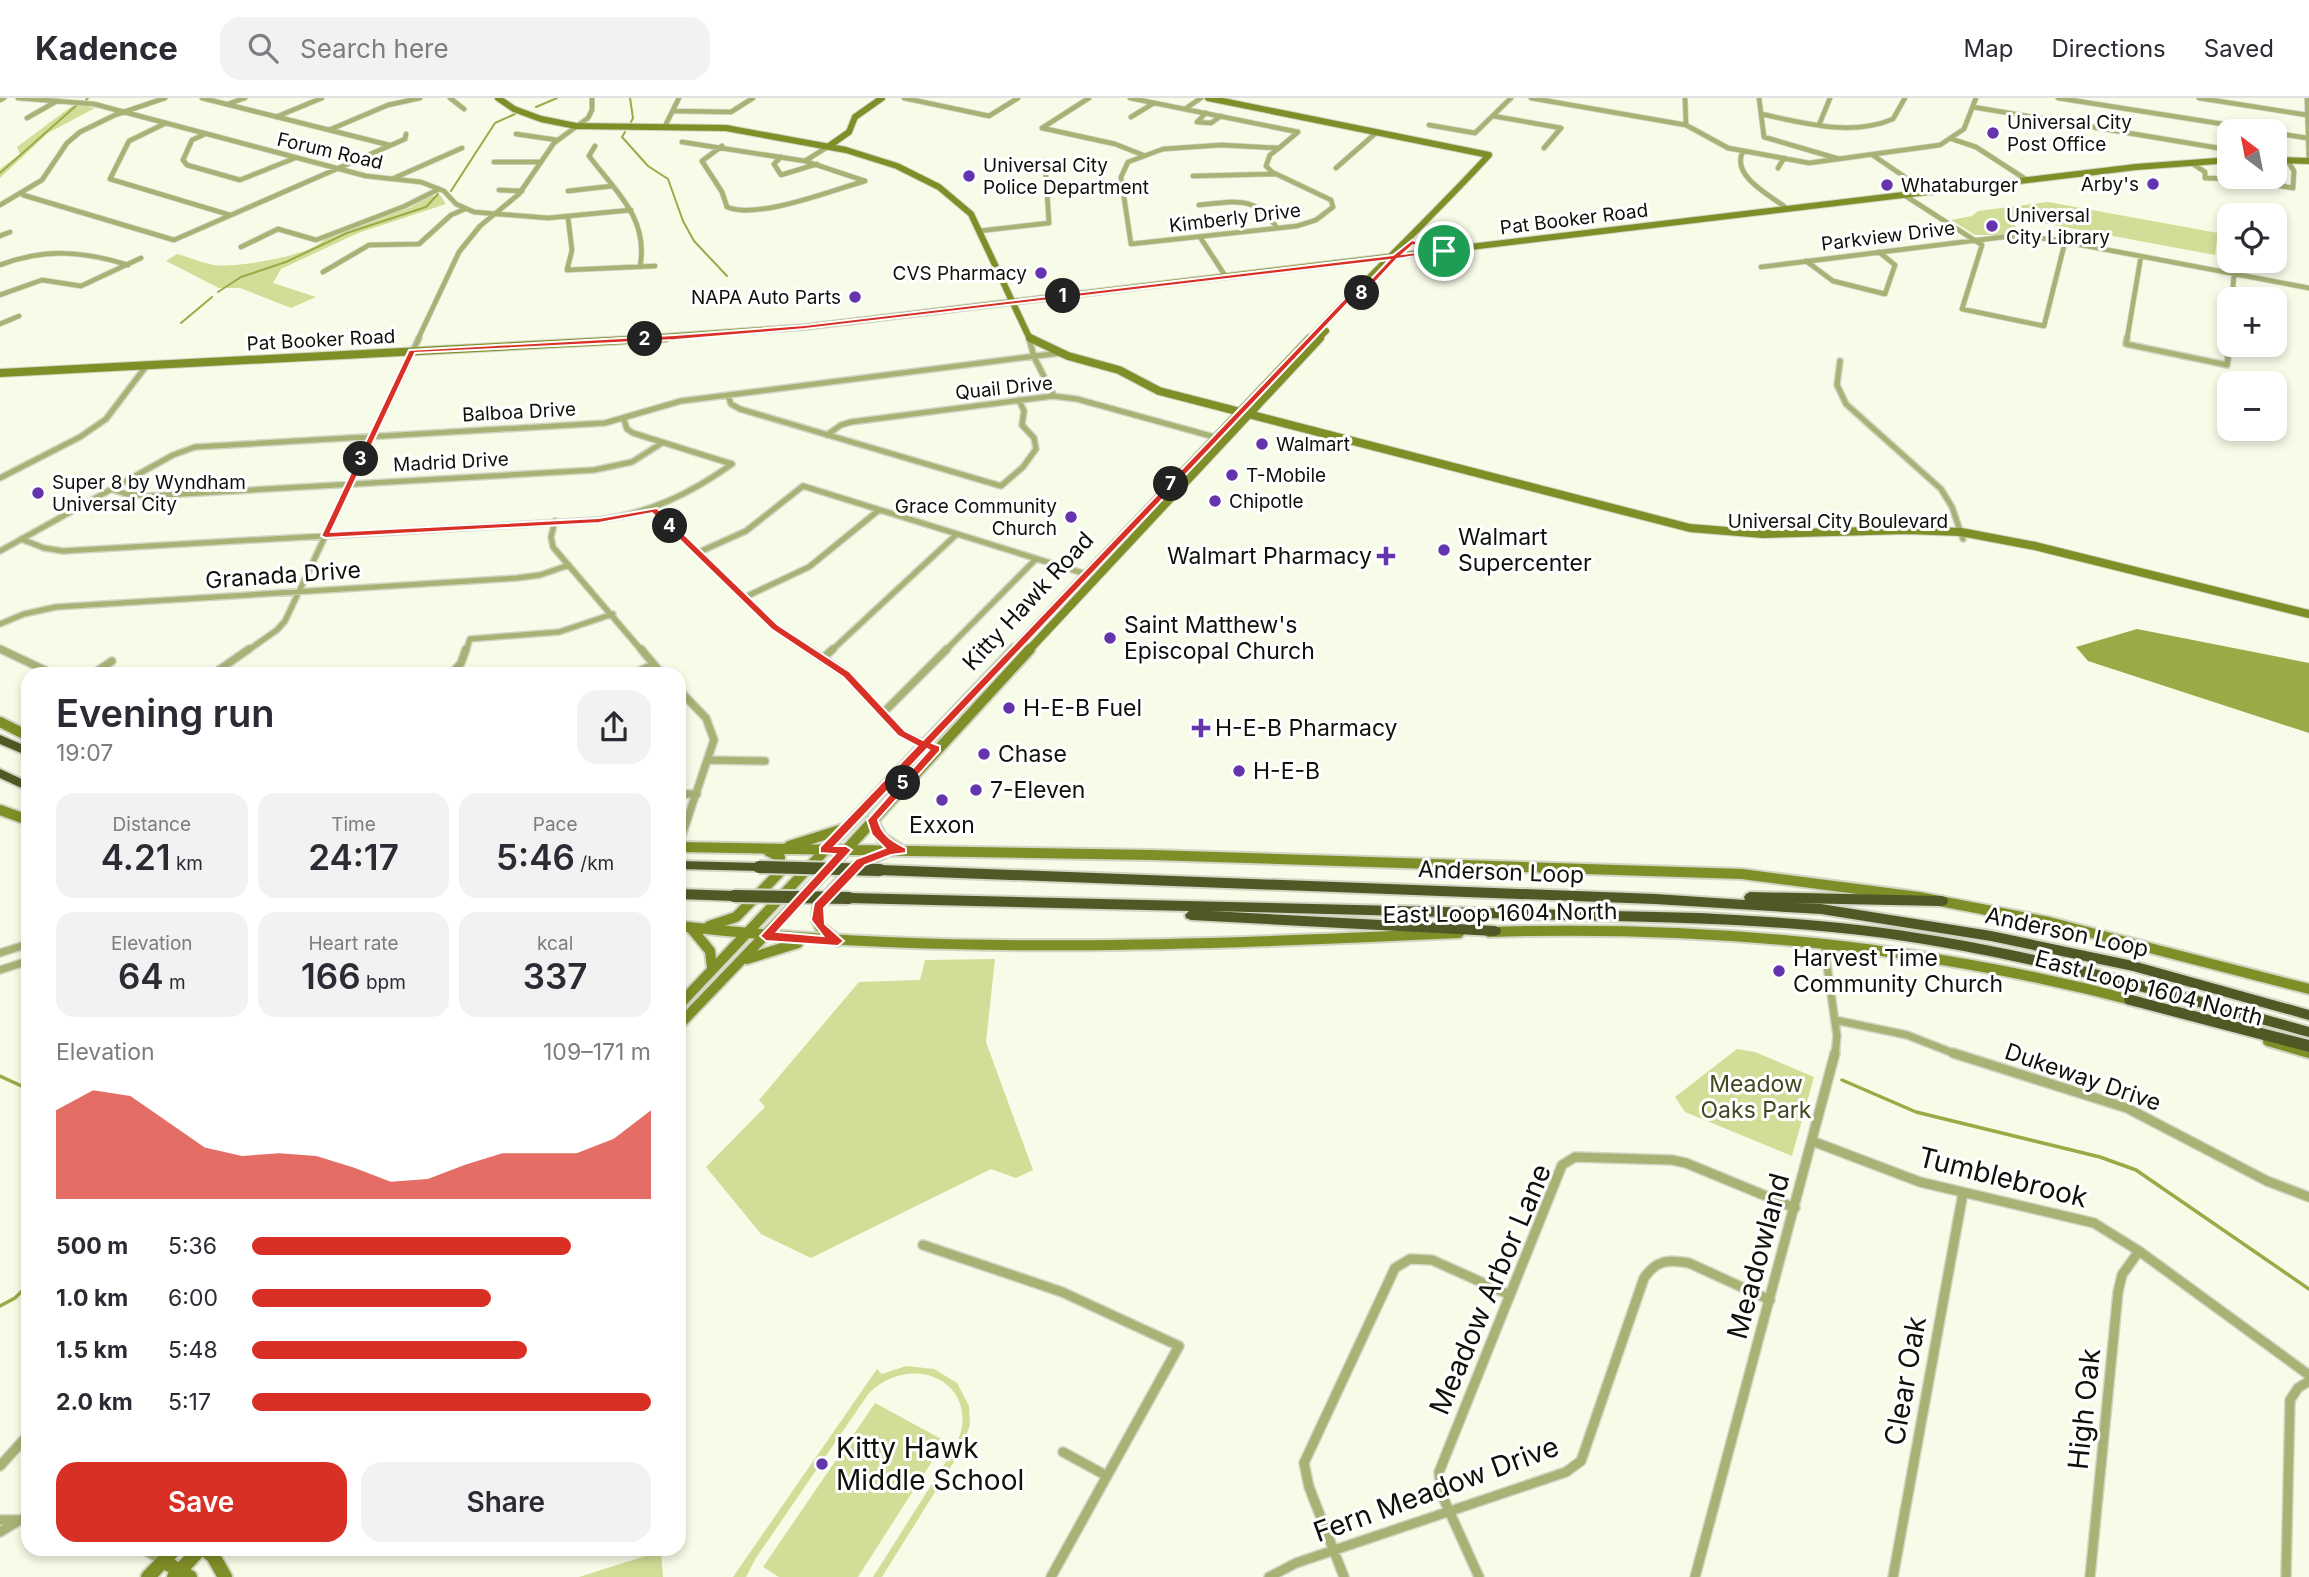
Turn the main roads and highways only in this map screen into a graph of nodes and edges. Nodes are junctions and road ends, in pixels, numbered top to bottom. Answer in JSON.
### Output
{"nodes":[{"id":1,"x":498,"y":98,"type":"edge"},
{"id":2,"x":509,"y":98,"type":"edge"},
{"id":3,"x":881,"y":98,"type":"edge"},
{"id":4,"x":1214,"y":99,"type":"edge"},
{"id":5,"x":530,"y":114,"type":"junction"},
{"id":6,"x":829,"y":146,"type":"junction"},
{"id":7,"x":2217,"y":160,"type":"edge"},
{"id":8,"x":2287,"y":160,"type":"edge"},
{"id":9,"x":2309,"y":161,"type":"edge"},
{"id":10,"x":1415,"y":234,"type":"junction"},
{"id":11,"x":1412,"y":242,"type":"junction"},
{"id":12,"x":1444,"y":251,"type":"junction"},
{"id":13,"x":1391,"y":258,"type":"junction"},
{"id":14,"x":1341,"y":263,"type":"junction"},
{"id":15,"x":1371,"y":275,"type":"junction"},
{"id":16,"x":1351,"y":300,"type":"junction"},
{"id":17,"x":1012,"y":302,"type":"junction"},
{"id":18,"x":0,"y":373,"type":"edge"},
{"id":19,"x":1243,"y":414,"type":"junction"},
{"id":20,"x":1220,"y":438,"type":"junction"},
{"id":21,"x":2049,"y":552,"type":"junction"},
{"id":22,"x":2309,"y":614,"type":"edge"},
{"id":23,"x":2309,"y":621,"type":"edge"},
{"id":24,"x":1000,"y":672,"type":"junction"},
{"id":25,"x":0,"y":722,"type":"edge"},
{"id":26,"x":21,"y":732,"type":"edge"},
{"id":27,"x":0,"y":739,"type":"edge"},
{"id":28,"x":21,"y":749,"type":"edge"},
{"id":29,"x":0,"y":773,"type":"edge"},
{"id":30,"x":0,"y":783,"type":"edge"},
{"id":31,"x":21,"y":784,"type":"edge"},
{"id":32,"x":21,"y":791,"type":"edge"},
{"id":33,"x":0,"y":810,"type":"edge"},
{"id":34,"x":21,"y":818,"type":"edge"},
{"id":35,"x":872,"y":820,"type":"junction"},
{"id":36,"x":846,"y":828,"type":"junction"},
{"id":37,"x":686,"y":846,"type":"edge"},
{"id":38,"x":760,"y":849,"type":"junction"},
{"id":39,"x":778,"y":849,"type":"junction"},
{"id":40,"x":824,"y":850,"type":"junction"},
{"id":41,"x":846,"y":850,"type":"junction"},
{"id":42,"x":896,"y":850,"type":"junction"},
{"id":43,"x":686,"y":865,"type":"edge"},
{"id":44,"x":686,"y":894,"type":"edge"},
{"id":45,"x":1655,"y":899,"type":"junction"},
{"id":46,"x":932,"y":900,"type":"junction"},
{"id":47,"x":1942,"y":901,"type":"junction"},
{"id":48,"x":690,"y":927,"type":"edge"},
{"id":49,"x":1495,"y":931,"type":"junction"},
{"id":50,"x":745,"y":933,"type":"junction"},
{"id":51,"x":766,"y":936,"type":"junction"},
{"id":52,"x":812,"y":940,"type":"junction"},
{"id":53,"x":838,"y":941,"type":"junction"},
{"id":54,"x":736,"y":966,"type":"junction"},
{"id":55,"x":712,"y":968,"type":"junction"},
{"id":56,"x":2309,"y":989,"type":"edge"},
{"id":57,"x":686,"y":997,"type":"edge"},
{"id":58,"x":2131,"y":1000,"type":"junction"},
{"id":59,"x":2309,"y":1015,"type":"edge"},
{"id":60,"x":686,"y":1018,"type":"edge"},
{"id":61,"x":2309,"y":1032,"type":"edge"},
{"id":62,"x":2309,"y":1046,"type":"edge"},
{"id":63,"x":2309,"y":1053,"type":"edge"},
{"id":64,"x":168,"y":1556,"type":"edge"},
{"id":65,"x":196,"y":1556,"type":"edge"},
{"id":66,"x":213,"y":1556,"type":"edge"},
{"id":67,"x":163,"y":1561,"type":"junction"},
{"id":68,"x":181,"y":1575,"type":"edge"},
{"id":69,"x":148,"y":1577,"type":"edge"},
{"id":70,"x":225,"y":1577,"type":"edge"}],
"edges":[{"from":1,"to":5,"type":"main road"},
{"from":2,"to":5,"type":"main road"},
{"from":3,"to":6,"type":"main road"},
{"from":4,"to":10,"type":"main road","name":"Kitty Hawk Road"},
{"from":5,"to":6,"type":"main road"},
{"from":6,"to":17,"type":"main road"},
{"from":7,"to":12,"type":"main road","name":"Pat Booker Road"},
{"from":8,"to":9,"type":"main road"},
{"from":10,"to":11,"type":"main road","name":"Kitty Hawk Road"},
{"from":10,"to":13,"type":"main road","name":"Kitty Hawk Road"},
{"from":11,"to":12,"type":"main road"},
{"from":11,"to":13,"type":"main road","name":"Kitty Hawk Road"},
{"from":12,"to":13,"type":"main road","name":"Pat Booker Road"},
{"from":13,"to":14,"type":"main road","name":"Pat Booker Road"},
{"from":13,"to":15,"type":"main road","name":"Kitty Hawk Road"},
{"from":13,"to":16,"type":"main road","name":"Kitty Hawk Road"},
{"from":14,"to":15,"type":"main road"},
{"from":14,"to":17,"type":"main road","name":"Pat Booker Road"},
{"from":15,"to":16,"type":"main road","name":"Kitty Hawk Road"},
{"from":16,"to":19,"type":"main road","name":"Kitty Hawk Road"},
{"from":17,"to":18,"type":"main road","name":"Pat Booker Road"},
{"from":17,"to":19,"type":"main road","name":"Universal City Boulevard"},
{"from":19,"to":20,"type":"main road","name":"Kitty Hawk Road"},
{"from":19,"to":21,"type":"main road","name":"Universal City Boulevard"},
{"from":20,"to":24,"type":"main road","name":"Kitty Hawk Road"},
{"from":20,"to":24,"type":"main road","name":"Kitty Hawk Road"},
{"from":21,"to":22,"type":"main road","name":"Universal City Boulevard"},
{"from":21,"to":23,"type":"main road","name":"Universal City Boulevard"},
{"from":24,"to":35,"type":"main road","name":"Kitty Hawk Road"},
{"from":24,"to":36,"type":"main road","name":"Kitty Hawk Road"},
{"from":25,"to":26,"type":"main road"},
{"from":27,"to":28,"type":"highway"},
{"from":29,"to":31,"type":"highway"},
{"from":30,"to":32,"type":"highway"},
{"from":33,"to":34,"type":"main road"},
{"from":35,"to":41,"type":"main road","name":"Kitty Hawk Road"},
{"from":35,"to":42,"type":"main road"},
{"from":36,"to":39,"type":"main road"},
{"from":36,"to":40,"type":"main road","name":"Kitty Hawk Road"},
{"from":37,"to":38,"type":"main road","name":"East Loop 1604 North"},
{"from":38,"to":39,"type":"main road","name":"East Loop 1604 North"},
{"from":38,"to":48,"type":"main road"},
{"from":39,"to":40,"type":"main road","name":"East Loop 1604 North"},
{"from":40,"to":41,"type":"main road","name":"East Loop 1604 North"},
{"from":40,"to":50,"type":"main road","name":"Kitty Hawk Road"},
{"from":41,"to":42,"type":"main road","name":"East Loop 1604 North"},
{"from":41,"to":51,"type":"main road","name":"Kitty Hawk Road"},
{"from":42,"to":47,"type":"main road","name":"East Loop 1604 North"},
{"from":42,"to":53,"type":"main road"},
{"from":43,"to":45,"type":"highway","name":"Anderson Loop","bridge":true},
{"from":44,"to":46,"type":"highway","name":"Anderson Loop","bridge":true},
{"from":45,"to":47,"type":"highway"},
{"from":45,"to":59,"type":"highway","name":"Anderson Loop"},
{"from":46,"to":49,"type":"highway"},
{"from":46,"to":61,"type":"highway","name":"Anderson Loop"},
{"from":47,"to":56,"type":"main road","name":"East Loop 1604 North"},
{"from":48,"to":50,"type":"main road","name":"East Loop 1604 North"},
{"from":48,"to":55,"type":"main road"},
{"from":49,"to":53,"type":"main road","name":"East Loop 1604 North"},
{"from":49,"to":58,"type":"main road","name":"East Loop 1604 North"},
{"from":50,"to":51,"type":"main road","name":"East Loop 1604 North"},
{"from":50,"to":55,"type":"main road","name":"Kitty Hawk Road"},
{"from":51,"to":52,"type":"main road","name":"East Loop 1604 North"},
{"from":51,"to":54,"type":"main road","name":"Kitty Hawk Road"},
{"from":52,"to":53,"type":"main road","name":"East Loop 1604 North"},
{"from":52,"to":54,"type":"main road"},
{"from":54,"to":60,"type":"main road","name":"Kitty Hawk Road"},
{"from":55,"to":57,"type":"main road","name":"Kitty Hawk Road"},
{"from":58,"to":62,"type":"highway"},
{"from":58,"to":63,"type":"main road","name":"East Loop 1604 North"},
{"from":64,"to":67,"type":"main road"},
{"from":65,"to":68,"type":"main road"},
{"from":66,"to":70,"type":"main road"},
{"from":67,"to":68,"type":"main road"},
{"from":67,"to":69,"type":"main road"}]}
